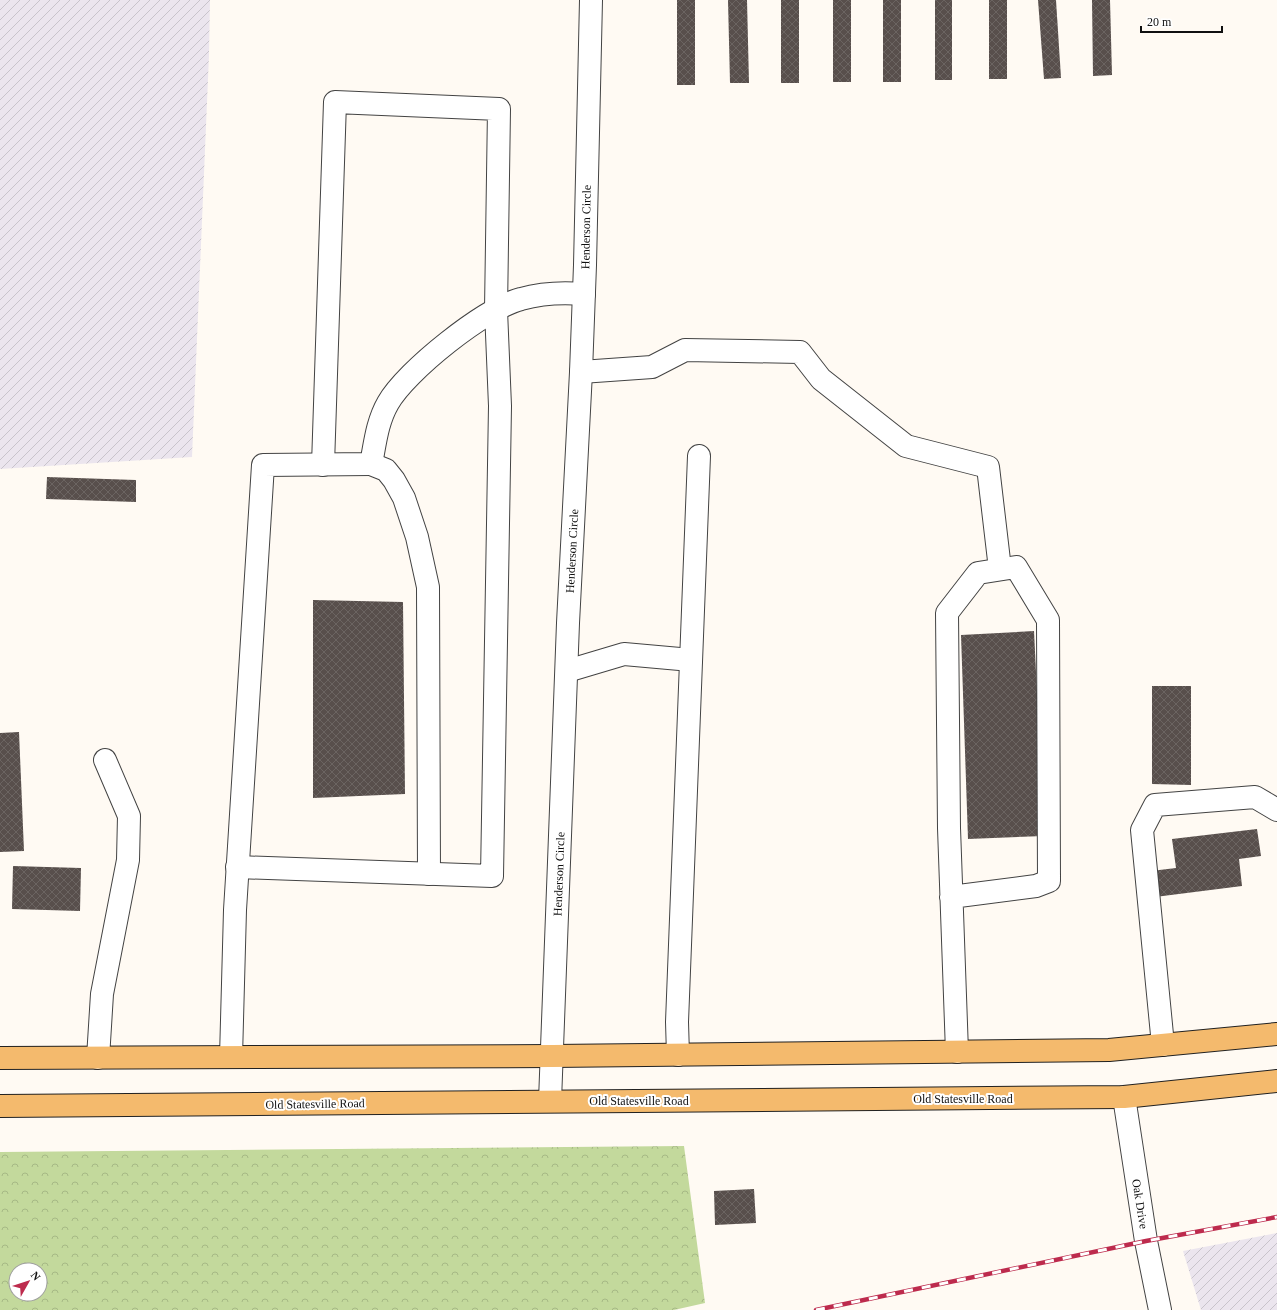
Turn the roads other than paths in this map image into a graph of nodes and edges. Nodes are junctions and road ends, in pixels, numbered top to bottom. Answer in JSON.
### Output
{"nodes":[{"id":1,"x":591,"y":0,"type":"edge"},
{"id":2,"x":584,"y":294,"type":"junction"},
{"id":3,"x":496,"y":310,"type":"junction"},
{"id":4,"x":582,"y":372,"type":"junction"},
{"id":5,"x":699,"y":456,"type":"dead end"},
{"id":6,"x":370,"y":464,"type":"junction"},
{"id":7,"x":323,"y":465,"type":"junction"},
{"id":8,"x":1000,"y":570,"type":"junction"},
{"id":9,"x":691,"y":660,"type":"junction"},
{"id":10,"x":567,"y":672,"type":"junction"},
{"id":11,"x":106,"y":760,"type":"dead end"},
{"id":12,"x":1277,"y":810,"type":"edge"},
{"id":13,"x":238,"y":867,"type":"junction"},
{"id":14,"x":429,"y":874,"type":"junction"},
{"id":15,"x":951,"y":897,"type":"junction"},
{"id":16,"x":1277,"y":1034,"type":"edge"},
{"id":17,"x":1163,"y":1045,"type":"junction"},
{"id":18,"x":957,"y":1052,"type":"junction"},
{"id":19,"x":678,"y":1055,"type":"junction"},
{"id":20,"x":552,"y":1056,"type":"junction"},
{"id":21,"x":232,"y":1057,"type":"junction"},
{"id":22,"x":0,"y":1058,"type":"edge"},
{"id":23,"x":98,"y":1058,"type":"junction"},
{"id":24,"x":1277,"y":1081,"type":"edge"},
{"id":25,"x":1124,"y":1098,"type":"junction"},
{"id":26,"x":550,"y":1101,"type":"junction"},
{"id":27,"x":0,"y":1106,"type":"edge"},
{"id":28,"x":1160,"y":1310,"type":"edge"}],
"edges":[{"from":1,"to":2,"type":"street","name":"Henderson Circle"},
{"from":2,"to":3,"type":"street"},
{"from":2,"to":4,"type":"street","name":"Henderson Circle"},
{"from":3,"to":6,"type":"street"},
{"from":3,"to":7,"type":"street"},
{"from":3,"to":14,"type":"street"},
{"from":4,"to":8,"type":"street"},
{"from":4,"to":10,"type":"street","name":"Henderson Circle"},
{"from":5,"to":9,"type":"street"},
{"from":6,"to":7,"type":"street"},
{"from":6,"to":14,"type":"street"},
{"from":7,"to":13,"type":"street"},
{"from":8,"to":15,"type":"street"},
{"from":8,"to":15,"type":"street"},
{"from":9,"to":10,"type":"street"},
{"from":9,"to":19,"type":"street"},
{"from":10,"to":20,"type":"street","name":"Henderson Circle"},
{"from":11,"to":23,"type":"street"},
{"from":12,"to":17,"type":"street"},
{"from":13,"to":14,"type":"street"},
{"from":13,"to":21,"type":"street"},
{"from":15,"to":18,"type":"street"},
{"from":16,"to":17,"type":"main road"},
{"from":17,"to":18,"type":"main road"},
{"from":18,"to":19,"type":"main road"},
{"from":19,"to":20,"type":"main road"},
{"from":20,"to":21,"type":"main road"},
{"from":20,"to":26,"type":"street","name":"Henderson Circle"},
{"from":21,"to":23,"type":"main road"},
{"from":22,"to":23,"type":"main road"},
{"from":24,"to":25,"type":"main road","name":"Old Statesville Road"},
{"from":25,"to":26,"type":"main road","name":"Old Statesville Road"},
{"from":25,"to":28,"type":"street","name":"Oak Drive"},
{"from":26,"to":27,"type":"main road","name":"Old Statesville Road"}]}
